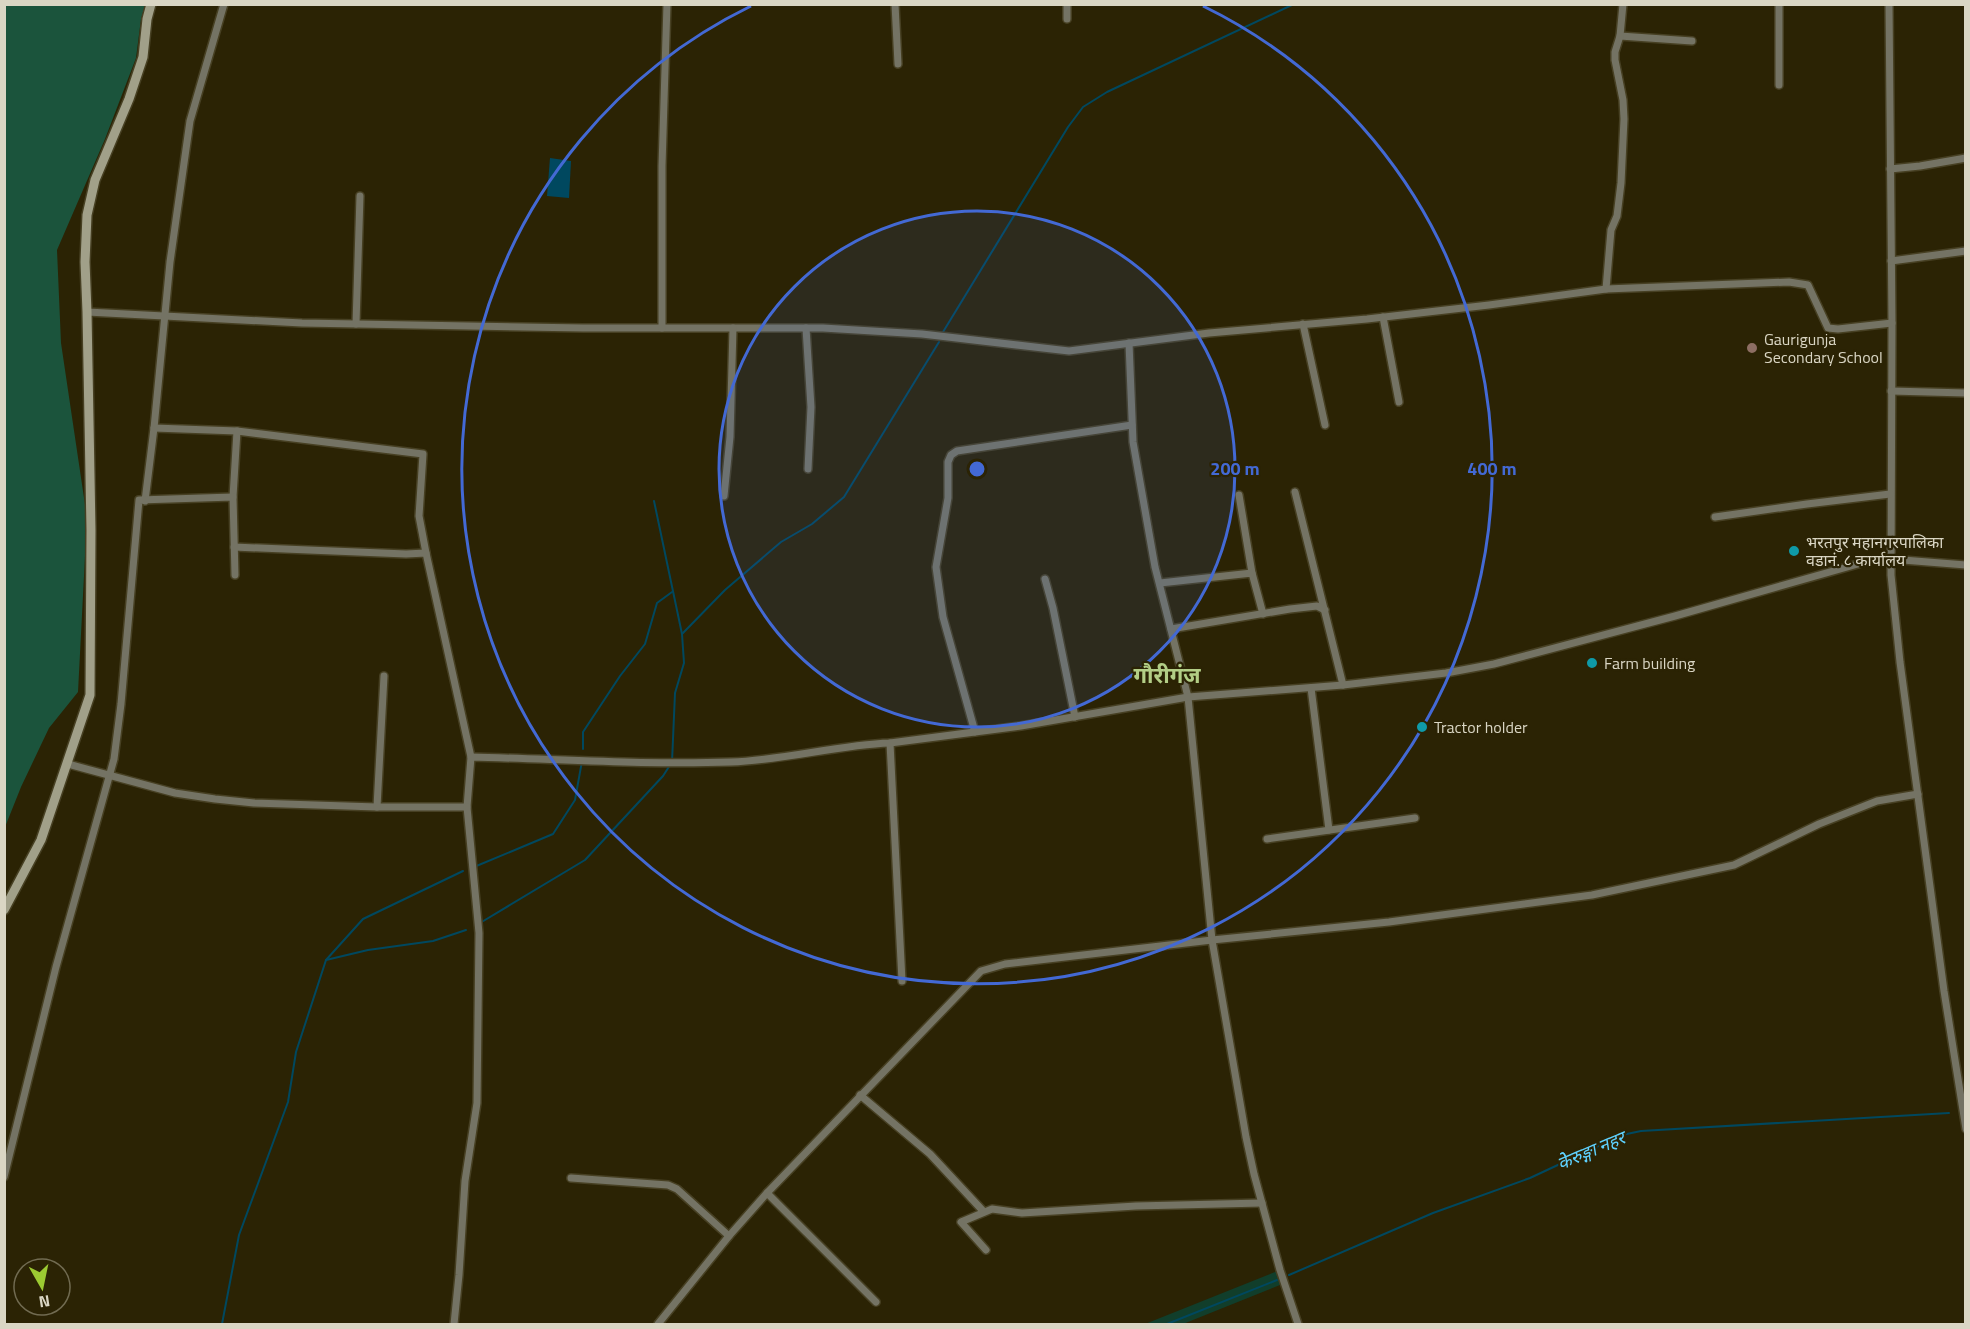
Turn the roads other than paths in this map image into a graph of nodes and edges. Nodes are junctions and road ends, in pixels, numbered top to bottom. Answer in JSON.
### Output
{"nodes":[{"id":1,"x":151,"y":4,"type":"edge"},
{"id":2,"x":224,"y":4,"type":"edge"},
{"id":3,"x":667,"y":4,"type":"edge"},
{"id":4,"x":895,"y":4,"type":"edge"},
{"id":5,"x":1067,"y":4,"type":"edge"},
{"id":6,"x":1623,"y":4,"type":"edge"},
{"id":7,"x":1779,"y":4,"type":"edge"},
{"id":8,"x":1889,"y":4,"type":"edge"},
{"id":9,"x":1067,"y":19,"type":"dead end"},
{"id":10,"x":1620,"y":36,"type":"junction"},
{"id":11,"x":1692,"y":41,"type":"dead end"},
{"id":12,"x":898,"y":64,"type":"dead end"},
{"id":13,"x":1779,"y":85,"type":"dead end"},
{"id":14,"x":1965,"y":158,"type":"edge"},
{"id":15,"x":1890,"y":169,"type":"junction"},
{"id":16,"x":360,"y":196,"type":"dead end"},
{"id":17,"x":1965,"y":251,"type":"edge"},
{"id":18,"x":1892,"y":261,"type":"junction"},
{"id":19,"x":1606,"y":289,"type":"junction"},
{"id":20,"x":87,"y":312,"type":"junction"},
{"id":21,"x":164,"y":317,"type":"junction"},
{"id":22,"x":1383,"y":317,"type":"junction"},
{"id":23,"x":1892,"y":323,"type":"junction"},
{"id":24,"x":356,"y":324,"type":"junction"},
{"id":25,"x":1303,"y":324,"type":"junction"},
{"id":26,"x":662,"y":328,"type":"junction"},
{"id":27,"x":733,"y":328,"type":"junction"},
{"id":28,"x":806,"y":328,"type":"junction"},
{"id":29,"x":1129,"y":343,"type":"junction"},
{"id":30,"x":1891,"y":391,"type":"junction"},
{"id":31,"x":1965,"y":393,"type":"edge"},
{"id":32,"x":1398,"y":402,"type":"dead end"},
{"id":33,"x":1132,"y":425,"type":"junction"},
{"id":34,"x":1325,"y":425,"type":"dead end"},
{"id":35,"x":154,"y":428,"type":"junction"},
{"id":36,"x":237,"y":432,"type":"junction"},
{"id":37,"x":808,"y":469,"type":"dead end"},
{"id":38,"x":1295,"y":492,"type":"dead end"},
{"id":39,"x":1890,"y":494,"type":"junction"},
{"id":40,"x":1239,"y":495,"type":"dead end"},
{"id":41,"x":724,"y":496,"type":"dead end"},
{"id":42,"x":233,"y":497,"type":"junction"},
{"id":43,"x":145,"y":501,"type":"junction"},
{"id":44,"x":1715,"y":517,"type":"dead end"},
{"id":45,"x":234,"y":547,"type":"junction"},
{"id":46,"x":426,"y":553,"type":"junction"},
{"id":47,"x":1890,"y":559,"type":"junction"},
{"id":48,"x":1965,"y":565,"type":"edge"},
{"id":49,"x":1252,"y":573,"type":"junction"},
{"id":50,"x":235,"y":575,"type":"dead end"},
{"id":51,"x":1045,"y":579,"type":"dead end"},
{"id":52,"x":1160,"y":583,"type":"junction"},
{"id":53,"x":1325,"y":610,"type":"junction"},
{"id":54,"x":1263,"y":614,"type":"junction"},
{"id":55,"x":1171,"y":629,"type":"junction"},
{"id":56,"x":384,"y":676,"type":"dead end"},
{"id":57,"x":1343,"y":685,"type":"junction"},
{"id":58,"x":1311,"y":688,"type":"junction"},
{"id":59,"x":1188,"y":697,"type":"junction"},
{"id":60,"x":1075,"y":717,"type":"junction"},
{"id":61,"x":975,"y":732,"type":"junction"},
{"id":62,"x":890,"y":743,"type":"junction"},
{"id":63,"x":471,"y":757,"type":"junction"},
{"id":64,"x":68,"y":764,"type":"junction"},
{"id":65,"x":111,"y":775,"type":"junction"},
{"id":66,"x":1918,"y":794,"type":"junction"},
{"id":67,"x":377,"y":807,"type":"junction"},
{"id":68,"x":467,"y":807,"type":"junction"},
{"id":69,"x":1415,"y":818,"type":"dead end"},
{"id":70,"x":1329,"y":830,"type":"junction"},
{"id":71,"x":1267,"y":839,"type":"dead end"},
{"id":72,"x":4,"y":910,"type":"edge"},
{"id":73,"x":1212,"y":940,"type":"junction"},
{"id":74,"x":902,"y":981,"type":"dead end"},
{"id":75,"x":860,"y":1095,"type":"junction"},
{"id":76,"x":1965,"y":1123,"type":"edge"},
{"id":77,"x":1965,"y":1129,"type":"edge"},
{"id":78,"x":4,"y":1177,"type":"edge"},
{"id":79,"x":571,"y":1178,"type":"dead end"},
{"id":80,"x":767,"y":1193,"type":"junction"},
{"id":81,"x":1262,"y":1203,"type":"junction"},
{"id":82,"x":984,"y":1212,"type":"junction"},
{"id":83,"x":729,"y":1236,"type":"junction"},
{"id":84,"x":986,"y":1250,"type":"dead end"},
{"id":85,"x":876,"y":1302,"type":"dead end"},
{"id":86,"x":454,"y":1324,"type":"edge"},
{"id":87,"x":658,"y":1324,"type":"edge"},
{"id":88,"x":1298,"y":1324,"type":"edge"}],
"edges":[{"from":1,"to":20,"type":"main road"},
{"from":2,"to":21,"type":"street"},
{"from":3,"to":26,"type":"street"},
{"from":4,"to":12,"type":"street"},
{"from":5,"to":9,"type":"street"},
{"from":6,"to":10,"type":"street"},
{"from":7,"to":13,"type":"street"},
{"from":8,"to":15,"type":"street"},
{"from":10,"to":11,"type":"street"},
{"from":10,"to":19,"type":"street"},
{"from":14,"to":15,"type":"street"},
{"from":15,"to":18,"type":"street"},
{"from":16,"to":24,"type":"street"},
{"from":17,"to":18,"type":"street"},
{"from":18,"to":23,"type":"street"},
{"from":19,"to":22,"type":"street"},
{"from":19,"to":23,"type":"street"},
{"from":20,"to":21,"type":"street"},
{"from":20,"to":64,"type":"main road"},
{"from":21,"to":24,"type":"street"},
{"from":21,"to":35,"type":"street"},
{"from":22,"to":25,"type":"street"},
{"from":22,"to":32,"type":"street"},
{"from":23,"to":30,"type":"street"},
{"from":24,"to":26,"type":"street"},
{"from":25,"to":29,"type":"street"},
{"from":25,"to":34,"type":"street"},
{"from":26,"to":27,"type":"street"},
{"from":27,"to":28,"type":"street"},
{"from":27,"to":41,"type":"street"},
{"from":28,"to":29,"type":"street"},
{"from":28,"to":37,"type":"street"},
{"from":29,"to":33,"type":"street"},
{"from":30,"to":31,"type":"street"},
{"from":30,"to":39,"type":"street"},
{"from":33,"to":52,"type":"street"},
{"from":33,"to":61,"type":"street"},
{"from":35,"to":36,"type":"street"},
{"from":35,"to":43,"type":"street"},
{"from":36,"to":42,"type":"street"},
{"from":36,"to":46,"type":"street"},
{"from":38,"to":53,"type":"street"},
{"from":39,"to":44,"type":"street"},
{"from":39,"to":47,"type":"street"},
{"from":40,"to":49,"type":"street"},
{"from":42,"to":43,"type":"street"},
{"from":42,"to":45,"type":"street"},
{"from":43,"to":65,"type":"street"},
{"from":45,"to":46,"type":"street"},
{"from":45,"to":50,"type":"street"},
{"from":46,"to":63,"type":"street"},
{"from":47,"to":48,"type":"street"},
{"from":47,"to":57,"type":"street"},
{"from":47,"to":66,"type":"street"},
{"from":49,"to":52,"type":"street"},
{"from":49,"to":54,"type":"street"},
{"from":51,"to":60,"type":"street"},
{"from":52,"to":55,"type":"street"},
{"from":53,"to":54,"type":"street"},
{"from":53,"to":57,"type":"street"},
{"from":54,"to":55,"type":"street"},
{"from":55,"to":59,"type":"street"},
{"from":56,"to":67,"type":"street"},
{"from":57,"to":58,"type":"street"},
{"from":58,"to":59,"type":"street"},
{"from":58,"to":70,"type":"street"},
{"from":59,"to":60,"type":"street"},
{"from":59,"to":73,"type":"street"},
{"from":60,"to":61,"type":"street"},
{"from":61,"to":62,"type":"street"},
{"from":62,"to":63,"type":"street"},
{"from":62,"to":74,"type":"street"},
{"from":63,"to":68,"type":"street"},
{"from":64,"to":65,"type":"street"},
{"from":64,"to":72,"type":"main road"},
{"from":65,"to":67,"type":"street"},
{"from":65,"to":78,"type":"street"},
{"from":66,"to":73,"type":"street"},
{"from":66,"to":76,"type":"street"},
{"from":67,"to":68,"type":"street"},
{"from":68,"to":86,"type":"street"},
{"from":69,"to":70,"type":"street"},
{"from":70,"to":71,"type":"street"},
{"from":73,"to":75,"type":"street"},
{"from":73,"to":81,"type":"street"},
{"from":75,"to":80,"type":"street"},
{"from":75,"to":82,"type":"street"},
{"from":76,"to":77,"type":"street"},
{"from":79,"to":83,"type":"street"},
{"from":80,"to":83,"type":"street"},
{"from":80,"to":85,"type":"street"},
{"from":81,"to":82,"type":"street"},
{"from":81,"to":88,"type":"street"},
{"from":82,"to":84,"type":"street"},
{"from":83,"to":87,"type":"street"}]}
